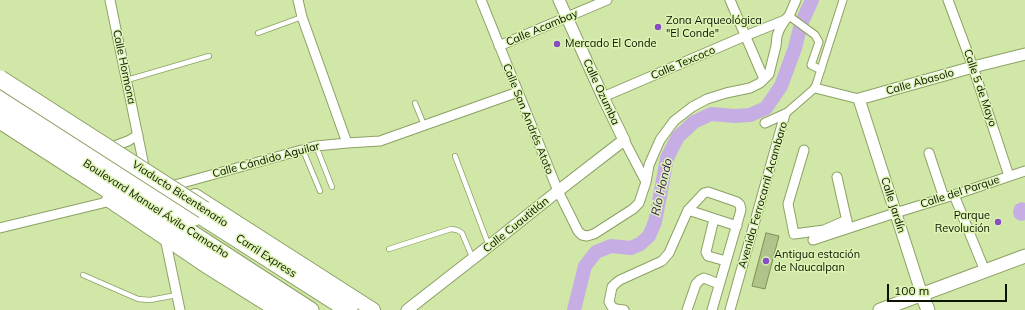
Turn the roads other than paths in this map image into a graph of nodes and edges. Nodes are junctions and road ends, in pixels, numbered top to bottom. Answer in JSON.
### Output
{"nodes":[{"id":1,"x":110,"y":0,"type":"edge"},
{"id":2,"x":298,"y":0,"type":"edge"},
{"id":3,"x":481,"y":0,"type":"edge"},
{"id":4,"x":559,"y":0,"type":"edge"},
{"id":5,"x":607,"y":0,"type":"edge"},
{"id":6,"x":730,"y":0,"type":"edge"},
{"id":7,"x":796,"y":0,"type":"edge"},
{"id":8,"x":843,"y":0,"type":"edge"},
{"id":9,"x":948,"y":0,"type":"edge"},
{"id":10,"x":302,"y":17,"type":"junction"},
{"id":11,"x":566,"y":17,"type":"junction"},
{"id":12,"x":789,"y":18,"type":"junction"},
{"id":13,"x":258,"y":33,"type":"dead end"},
{"id":14,"x":745,"y":36,"type":"junction"},
{"id":15,"x":499,"y":46,"type":"junction"},
{"id":16,"x":1025,"y":54,"type":"edge"},
{"id":17,"x":209,"y":56,"type":"dead end"},
{"id":18,"x":973,"y":67,"type":"junction"},
{"id":19,"x":821,"y":70,"type":"junction"},
{"id":20,"x":0,"y":72,"type":"edge"},
{"id":21,"x":0,"y":78,"type":"edge"},
{"id":22,"x":764,"y":79,"type":"junction"},
{"id":23,"x":127,"y":80,"type":"junction"},
{"id":24,"x":0,"y":87,"type":"edge"},
{"id":25,"x":815,"y":88,"type":"junction"},
{"id":26,"x":518,"y":92,"type":"junction"},
{"id":27,"x":0,"y":93,"type":"edge"},
{"id":28,"x":604,"y":97,"type":"junction"},
{"id":29,"x":860,"y":99,"type":"junction"},
{"id":30,"x":415,"y":103,"type":"dead end"},
{"id":31,"x":0,"y":108,"type":"edge"},
{"id":32,"x":785,"y":114,"type":"junction"},
{"id":33,"x":765,"y":123,"type":"dead end"},
{"id":34,"x":424,"y":125,"type":"junction"},
{"id":35,"x":0,"y":127,"type":"edge"},
{"id":36,"x":138,"y":135,"type":"junction"},
{"id":37,"x":624,"y":140,"type":"junction"},
{"id":38,"x":347,"y":143,"type":"junction"},
{"id":39,"x":316,"y":146,"type":"junction"},
{"id":40,"x":119,"y":149,"type":"junction"},
{"id":41,"x":303,"y":150,"type":"junction"},
{"id":42,"x":804,"y":150,"type":"dead end"},
{"id":43,"x":929,"y":153,"type":"dead end"},
{"id":44,"x":455,"y":156,"type":"dead end"},
{"id":45,"x":144,"y":166,"type":"junction"},
{"id":46,"x":1025,"y":171,"type":"edge"},
{"id":47,"x":1009,"y":176,"type":"junction"},
{"id":48,"x":837,"y":177,"type":"dead end"},
{"id":49,"x":646,"y":182,"type":"junction"},
{"id":50,"x":175,"y":184,"type":"junction"},
{"id":51,"x":332,"y":187,"type":"dead end"},
{"id":52,"x":320,"y":191,"type":"dead end"},
{"id":53,"x":558,"y":191,"type":"junction"},
{"id":54,"x":154,"y":192,"type":"junction"},
{"id":55,"x":954,"y":195,"type":"junction"},
{"id":56,"x":944,"y":198,"type":"junction"},
{"id":57,"x":111,"y":201,"type":"junction"},
{"id":58,"x":688,"y":210,"type":"junction"},
{"id":59,"x":895,"y":213,"type":"junction"},
{"id":60,"x":714,"y":219,"type":"junction"},
{"id":61,"x":848,"y":224,"type":"junction"},
{"id":62,"x":736,"y":226,"type":"junction"},
{"id":63,"x":0,"y":228,"type":"edge"},
{"id":64,"x":165,"y":238,"type":"junction"},
{"id":65,"x":813,"y":240,"type":"dead end"},
{"id":66,"x":489,"y":246,"type":"junction"},
{"id":67,"x":389,"y":249,"type":"dead end"},
{"id":68,"x":1025,"y":256,"type":"edge"},
{"id":69,"x":473,"y":259,"type":"junction"},
{"id":70,"x":726,"y":261,"type":"junction"},
{"id":71,"x":985,"y":271,"type":"junction"},
{"id":72,"x":83,"y":275,"type":"dead end"},
{"id":73,"x":719,"y":284,"type":"junction"},
{"id":74,"x":177,"y":295,"type":"junction"},
{"id":75,"x":922,"y":295,"type":"junction"},
{"id":76,"x":301,"y":308,"type":"edge"},
{"id":77,"x":180,"y":310,"type":"edge"},
{"id":78,"x":277,"y":310,"type":"edge"},
{"id":79,"x":336,"y":310,"type":"edge"},
{"id":80,"x":349,"y":310,"type":"edge"},
{"id":81,"x":361,"y":310,"type":"edge"},
{"id":82,"x":373,"y":310,"type":"edge"},
{"id":83,"x":407,"y":310,"type":"edge"},
{"id":84,"x":624,"y":310,"type":"edge"},
{"id":85,"x":687,"y":310,"type":"edge"},
{"id":86,"x":712,"y":310,"type":"edge"},
{"id":87,"x":730,"y":310,"type":"edge"},
{"id":88,"x":880,"y":310,"type":"edge"},
{"id":89,"x":928,"y":310,"type":"edge"}],
"edges":[{"from":1,"to":23,"type":"street","name":"Calle Hormona"},
{"from":2,"to":10,"type":"street"},
{"from":3,"to":15,"type":"street","name":"Calle San Andrés Atoto"},
{"from":4,"to":11,"type":"street","name":"Calle Ozumba"},
{"from":5,"to":11,"type":"street","name":"Calle Acambay"},
{"from":6,"to":14,"type":"street"},
{"from":7,"to":12,"type":"street"},
{"from":8,"to":19,"type":"street"},
{"from":9,"to":18,"type":"street","name":"Calle 5 de Mayo"},
{"from":10,"to":13,"type":"lane"},
{"from":10,"to":38,"type":"street"},
{"from":11,"to":15,"type":"street","name":"Calle Acambay"},
{"from":11,"to":28,"type":"street","name":"Calle Ozumba"},
{"from":12,"to":14,"type":"street","name":"Calle Texcoco"},
{"from":12,"to":19,"type":"street"},
{"from":12,"to":22,"type":"street"},
{"from":14,"to":22,"type":"street"},
{"from":14,"to":28,"type":"street","name":"Calle Texcoco"},
{"from":15,"to":26,"type":"street","name":"Calle San Andrés Atoto"},
{"from":16,"to":18,"type":"street","name":"Calle Abasolo"},
{"from":17,"to":23,"type":"lane"},
{"from":18,"to":29,"type":"street","name":"Calle Abasolo"},
{"from":18,"to":47,"type":"street","name":"Calle 5 de Mayo"},
{"from":19,"to":25,"type":"street"},
{"from":20,"to":40,"type":"main road"},
{"from":21,"to":81,"type":"highway","name":"Viaducto Bicentenario","bridge":true},
{"from":22,"to":49,"type":"street"},
{"from":23,"to":36,"type":"street","name":"Calle Hormona"},
{"from":24,"to":80,"type":"highway","name":"Carril Express"},
{"from":25,"to":29,"type":"street","name":"Calle Abasolo"},
{"from":25,"to":32,"type":"street","name":"Avenida Ferrocarril Acambaro"},
{"from":26,"to":34,"type":"street","name":"Calle Cándido Aguilar"},
{"from":26,"to":53,"type":"street","name":"Calle San Andrés Atoto"},
{"from":27,"to":54,"type":"highway","name":"Boulevard Manuel Ávila Camacho"},
{"from":28,"to":37,"type":"street","name":"Calle Ozumba"},
{"from":29,"to":59,"type":"street","name":"Calle Jardín"},
{"from":30,"to":34,"type":"lane"},
{"from":31,"to":76,"type":"highway","name":"Boulevard Manuel Ávila Camacho"},
{"from":32,"to":33,"type":"street"},
{"from":32,"to":87,"type":"street","name":"Avenida Ferrocarril Acambaro"},
{"from":34,"to":38,"type":"street","name":"Calle Cándido Aguilar"},
{"from":35,"to":57,"type":"main road"},
{"from":35,"to":76,"type":"highway"},
{"from":36,"to":40,"type":"street"},
{"from":36,"to":45,"type":"street","name":"Calle Hormona"},
{"from":37,"to":49,"type":"street","name":"Calle Ozumba"},
{"from":37,"to":53,"type":"street","name":"Calle Cuautitlán"},
{"from":38,"to":39,"type":"street","name":"Calle Cándido Aguilar"},
{"from":39,"to":41,"type":"street","name":"Calle Cándido Aguilar"},
{"from":39,"to":51,"type":"lane"},
{"from":40,"to":45,"type":"main road"},
{"from":40,"to":54,"type":"highway"},
{"from":41,"to":50,"type":"street","name":"Calle Cándido Aguilar"},
{"from":41,"to":52,"type":"lane"},
{"from":42,"to":61,"type":"street"},
{"from":43,"to":56,"type":"street"},
{"from":44,"to":66,"type":"lane"},
{"from":45,"to":50,"type":"main road"},
{"from":46,"to":47,"type":"street","name":"Calle del Parque"},
{"from":47,"to":55,"type":"street","name":"Calle del Parque"},
{"from":48,"to":61,"type":"street"},
{"from":49,"to":53,"type":"street","name":"Calle San Andrés Atoto"},
{"from":50,"to":82,"type":"main road"},
{"from":53,"to":66,"type":"street","name":"Calle Cuautitlán"},
{"from":54,"to":79,"type":"highway","name":"Boulevard Manuel Ávila Camacho"},
{"from":55,"to":56,"type":"street","name":"Calle del Parque"},
{"from":55,"to":71,"type":"street"},
{"from":56,"to":59,"type":"street","name":"Calle del Parque"},
{"from":57,"to":63,"type":"street"},
{"from":57,"to":64,"type":"main road"},
{"from":58,"to":60,"type":"street"},
{"from":58,"to":62,"type":"street"},
{"from":58,"to":84,"type":"street"},
{"from":59,"to":61,"type":"street","name":"Calle del Parque"},
{"from":59,"to":75,"type":"street","name":"Calle Jardín"},
{"from":60,"to":62,"type":"street"},
{"from":60,"to":70,"type":"street"},
{"from":61,"to":65,"type":"street"},
{"from":62,"to":70,"type":"street"},
{"from":64,"to":74,"type":"street"},
{"from":64,"to":78,"type":"main road"},
{"from":66,"to":69,"type":"street","name":"Calle Cuautitlán"},
{"from":67,"to":69,"type":"lane"},
{"from":68,"to":71,"type":"main road"},
{"from":69,"to":83,"type":"street","name":"Calle Cuautitlán"},
{"from":70,"to":73,"type":"street"},
{"from":71,"to":75,"type":"main road"},
{"from":72,"to":74,"type":"lane"},
{"from":73,"to":85,"type":"street"},
{"from":73,"to":86,"type":"street"},
{"from":74,"to":77,"type":"street"},
{"from":75,"to":88,"type":"main road"},
{"from":75,"to":89,"type":"main road","name":"Calle Jardín"}]}
